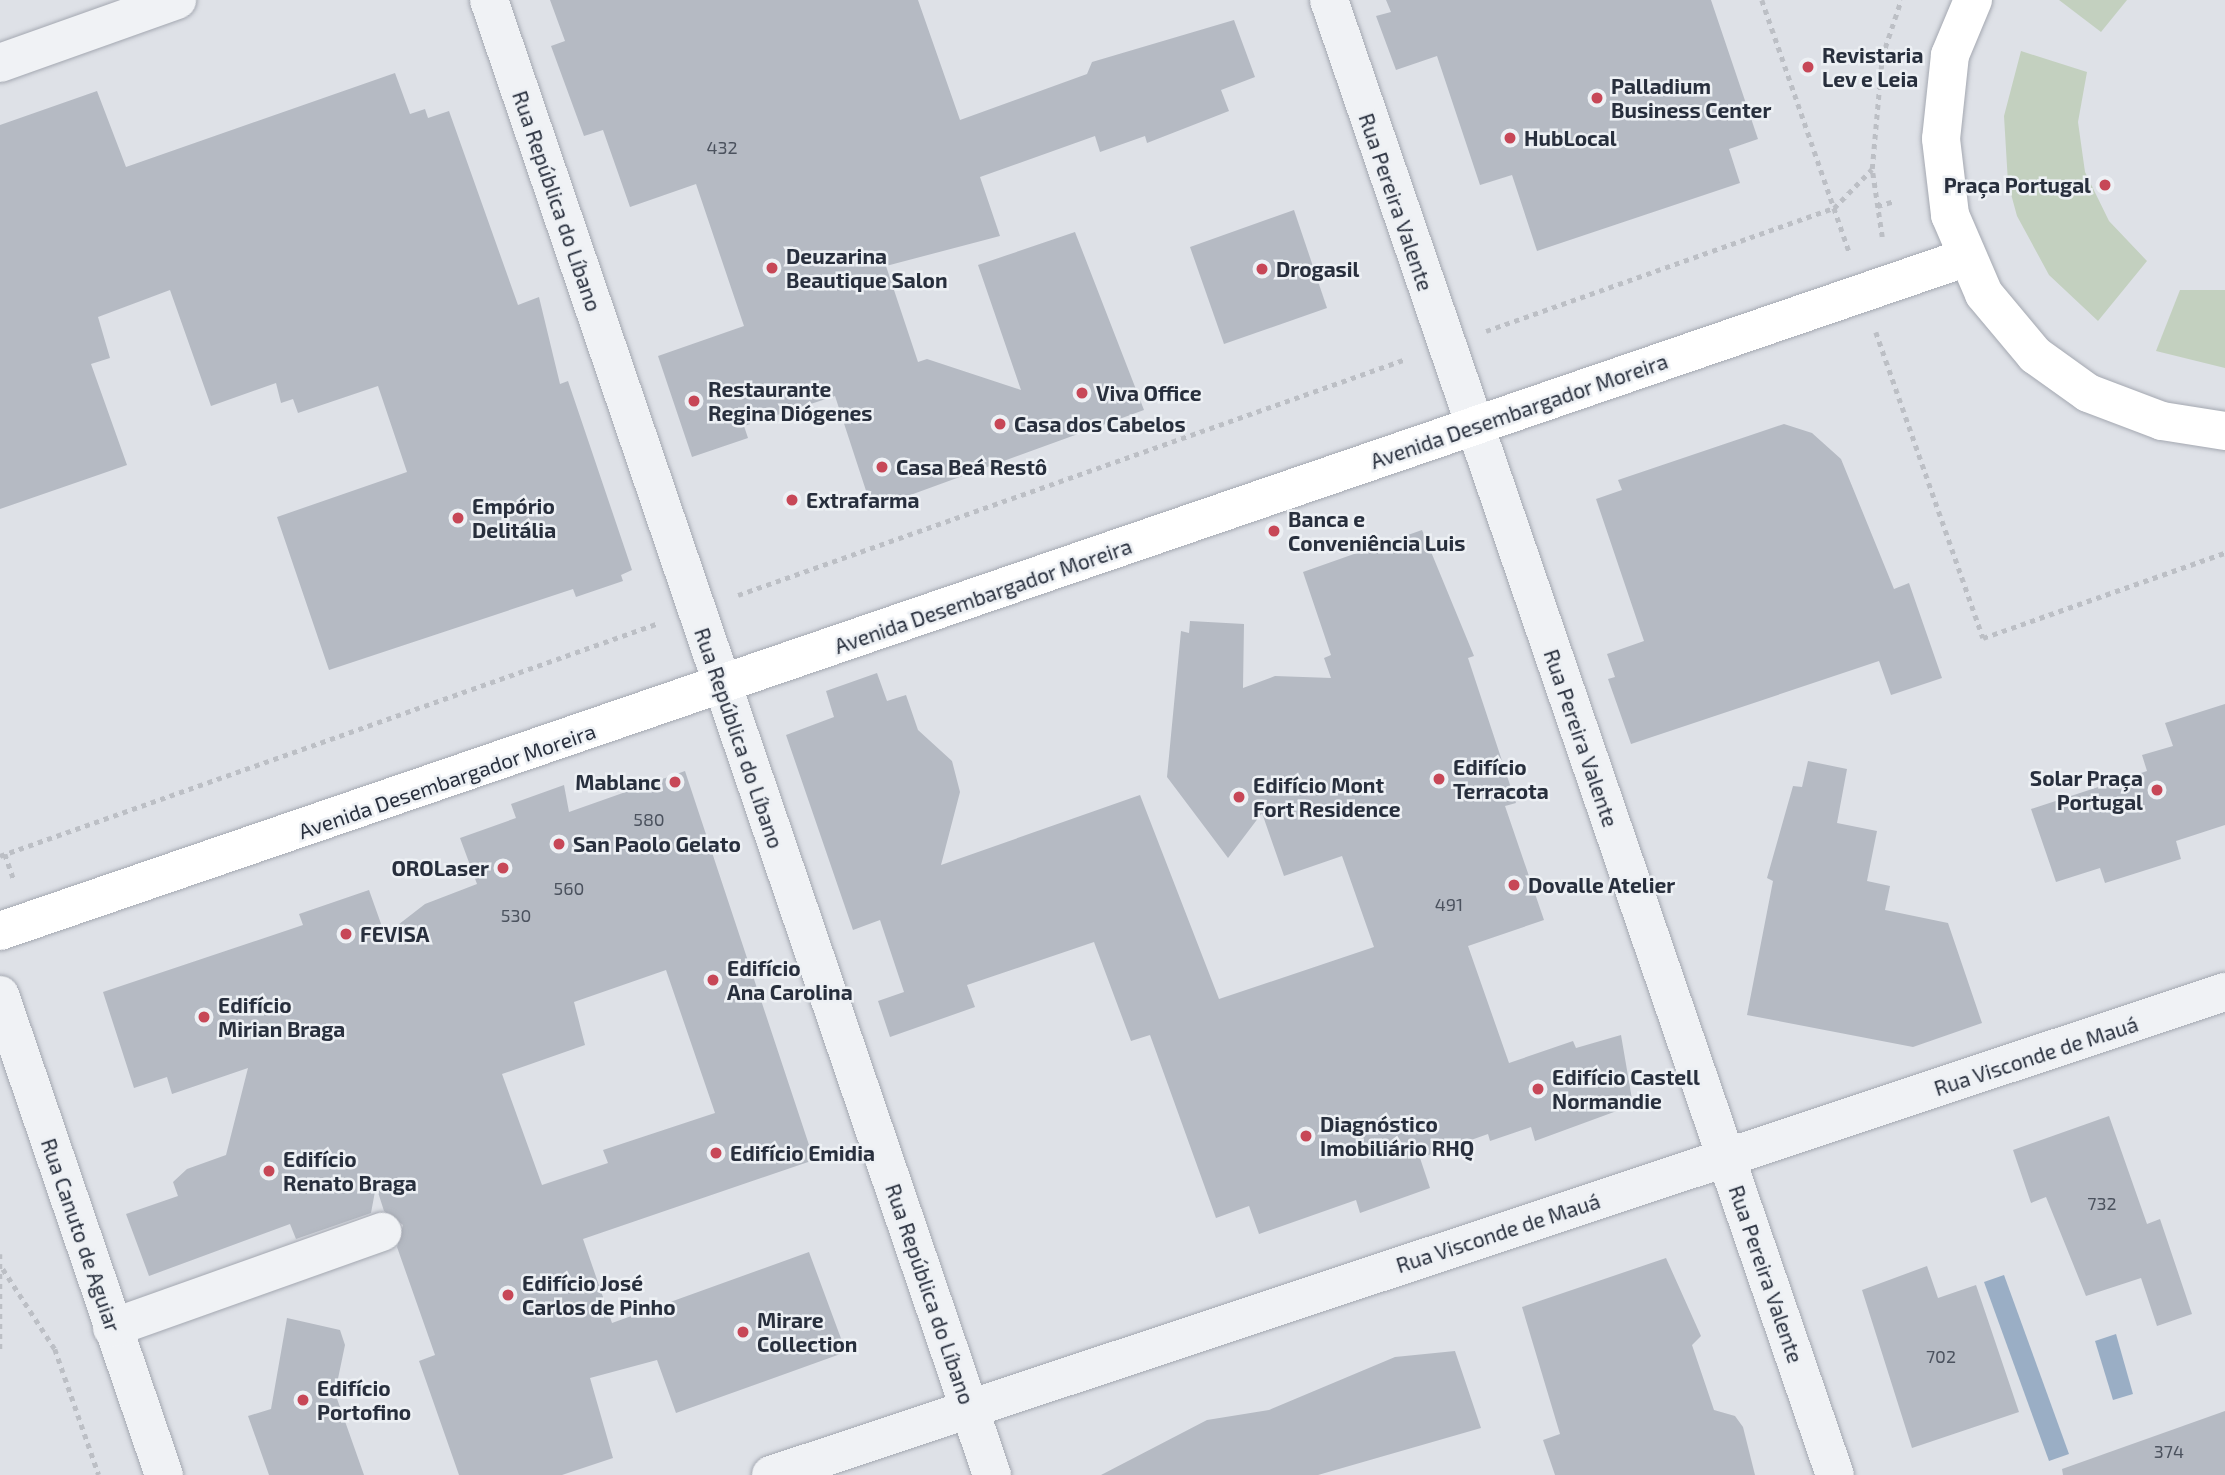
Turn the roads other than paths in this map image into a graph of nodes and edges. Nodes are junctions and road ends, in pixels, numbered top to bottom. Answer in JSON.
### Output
{"nodes":[{"id":1,"x":177,"y":0,"type":"edge"},
{"id":2,"x":489,"y":0,"type":"edge"},
{"id":3,"x":1329,"y":0,"type":"edge"},
{"id":4,"x":1973,"y":0,"type":"edge"},
{"id":5,"x":0,"y":63,"type":"edge"},
{"id":6,"x":1965,"y":258,"type":"junction"},
{"id":7,"x":1473,"y":426,"type":"junction"},
{"id":8,"x":2225,"y":431,"type":"edge"},
{"id":9,"x":722,"y":685,"type":"junction"},
{"id":10,"x":0,"y":931,"type":"edge"},
{"id":11,"x":2225,"y":992,"type":"edge"},
{"id":12,"x":0,"y":995,"type":"edge"},
{"id":13,"x":1727,"y":1158,"type":"junction"},
{"id":14,"x":382,"y":1232,"type":"dead end"},
{"id":15,"x":112,"y":1328,"type":"junction"},
{"id":16,"x":969,"y":1409,"type":"junction"},
{"id":17,"x":164,"y":1475,"type":"edge"},
{"id":18,"x":771,"y":1475,"type":"edge"},
{"id":19,"x":992,"y":1475,"type":"edge"},
{"id":20,"x":1835,"y":1475,"type":"edge"}],
"edges":[{"from":1,"to":5,"type":"street"},
{"from":2,"to":9,"type":"street","name":"Rua República do Líbano"},
{"from":3,"to":7,"type":"street","name":"Rua Pereira Valente"},
{"from":4,"to":6,"type":"main road"},
{"from":6,"to":7,"type":"main road","name":"Avenida Desembargador Moreira"},
{"from":6,"to":8,"type":"main road"},
{"from":7,"to":9,"type":"main road","name":"Avenida Desembargador Moreira"},
{"from":7,"to":13,"type":"street","name":"Rua Pereira Valente"},
{"from":9,"to":10,"type":"main road","name":"Avenida Desembargador Moreira"},
{"from":9,"to":16,"type":"street","name":"Rua República do Líbano"},
{"from":11,"to":13,"type":"street","name":"Rua Visconde de Mauá"},
{"from":12,"to":15,"type":"street","name":"Rua Canuto de Aguiar"},
{"from":13,"to":16,"type":"street","name":"Rua Visconde de Mauá"},
{"from":13,"to":20,"type":"street","name":"Rua Pereira Valente"},
{"from":14,"to":15,"type":"street"},
{"from":15,"to":17,"type":"street","name":"Rua Canuto de Aguiar"},
{"from":16,"to":18,"type":"street","name":"Rua Visconde de Mauá"},
{"from":16,"to":19,"type":"street","name":"Rua República do Líbano"}]}
